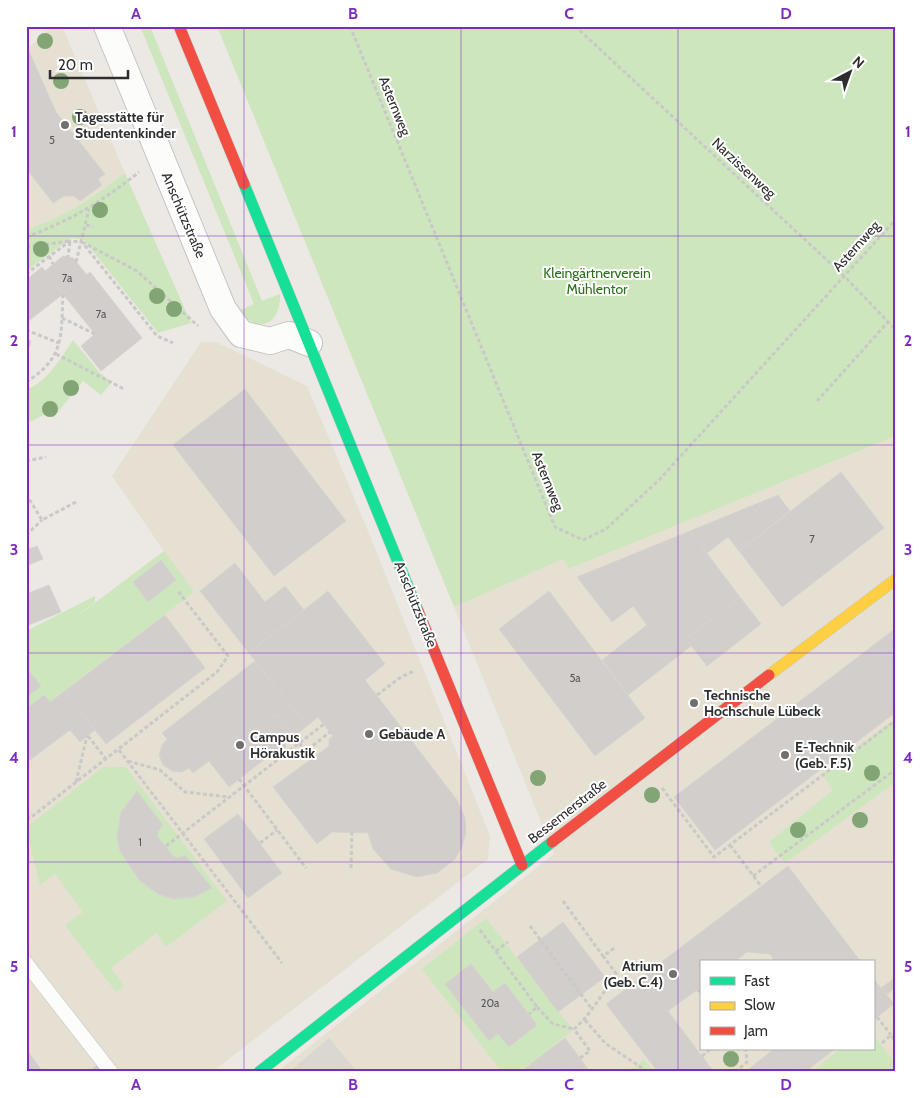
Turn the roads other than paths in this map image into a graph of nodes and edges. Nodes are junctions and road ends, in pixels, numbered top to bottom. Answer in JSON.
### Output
{"nodes":[{"id":1,"x":107,"y":26,"type":"edge"},
{"id":2,"x":178,"y":26,"type":"edge"},
{"id":3,"x":309,"y":343,"type":"junction"},
{"id":4,"x":896,"y":578,"type":"edge"},
{"id":5,"x":522,"y":865,"type":"junction"},
{"id":6,"x":26,"y":963,"type":"edge"},
{"id":7,"x":111,"y":1072,"type":"edge"},
{"id":8,"x":259,"y":1072,"type":"edge"}],
"edges":[{"from":1,"to":3,"type":"street","name":"Anschützstraße"},
{"from":2,"to":3,"type":"street","name":"Anschützstraße"},
{"from":3,"to":5,"type":"street","name":"Anschützstraße"},
{"from":4,"to":5,"type":"street","name":"Bessemerstraße"},
{"from":5,"to":8,"type":"street","name":"Bessemerstraße"},
{"from":6,"to":7,"type":"lane"}]}
